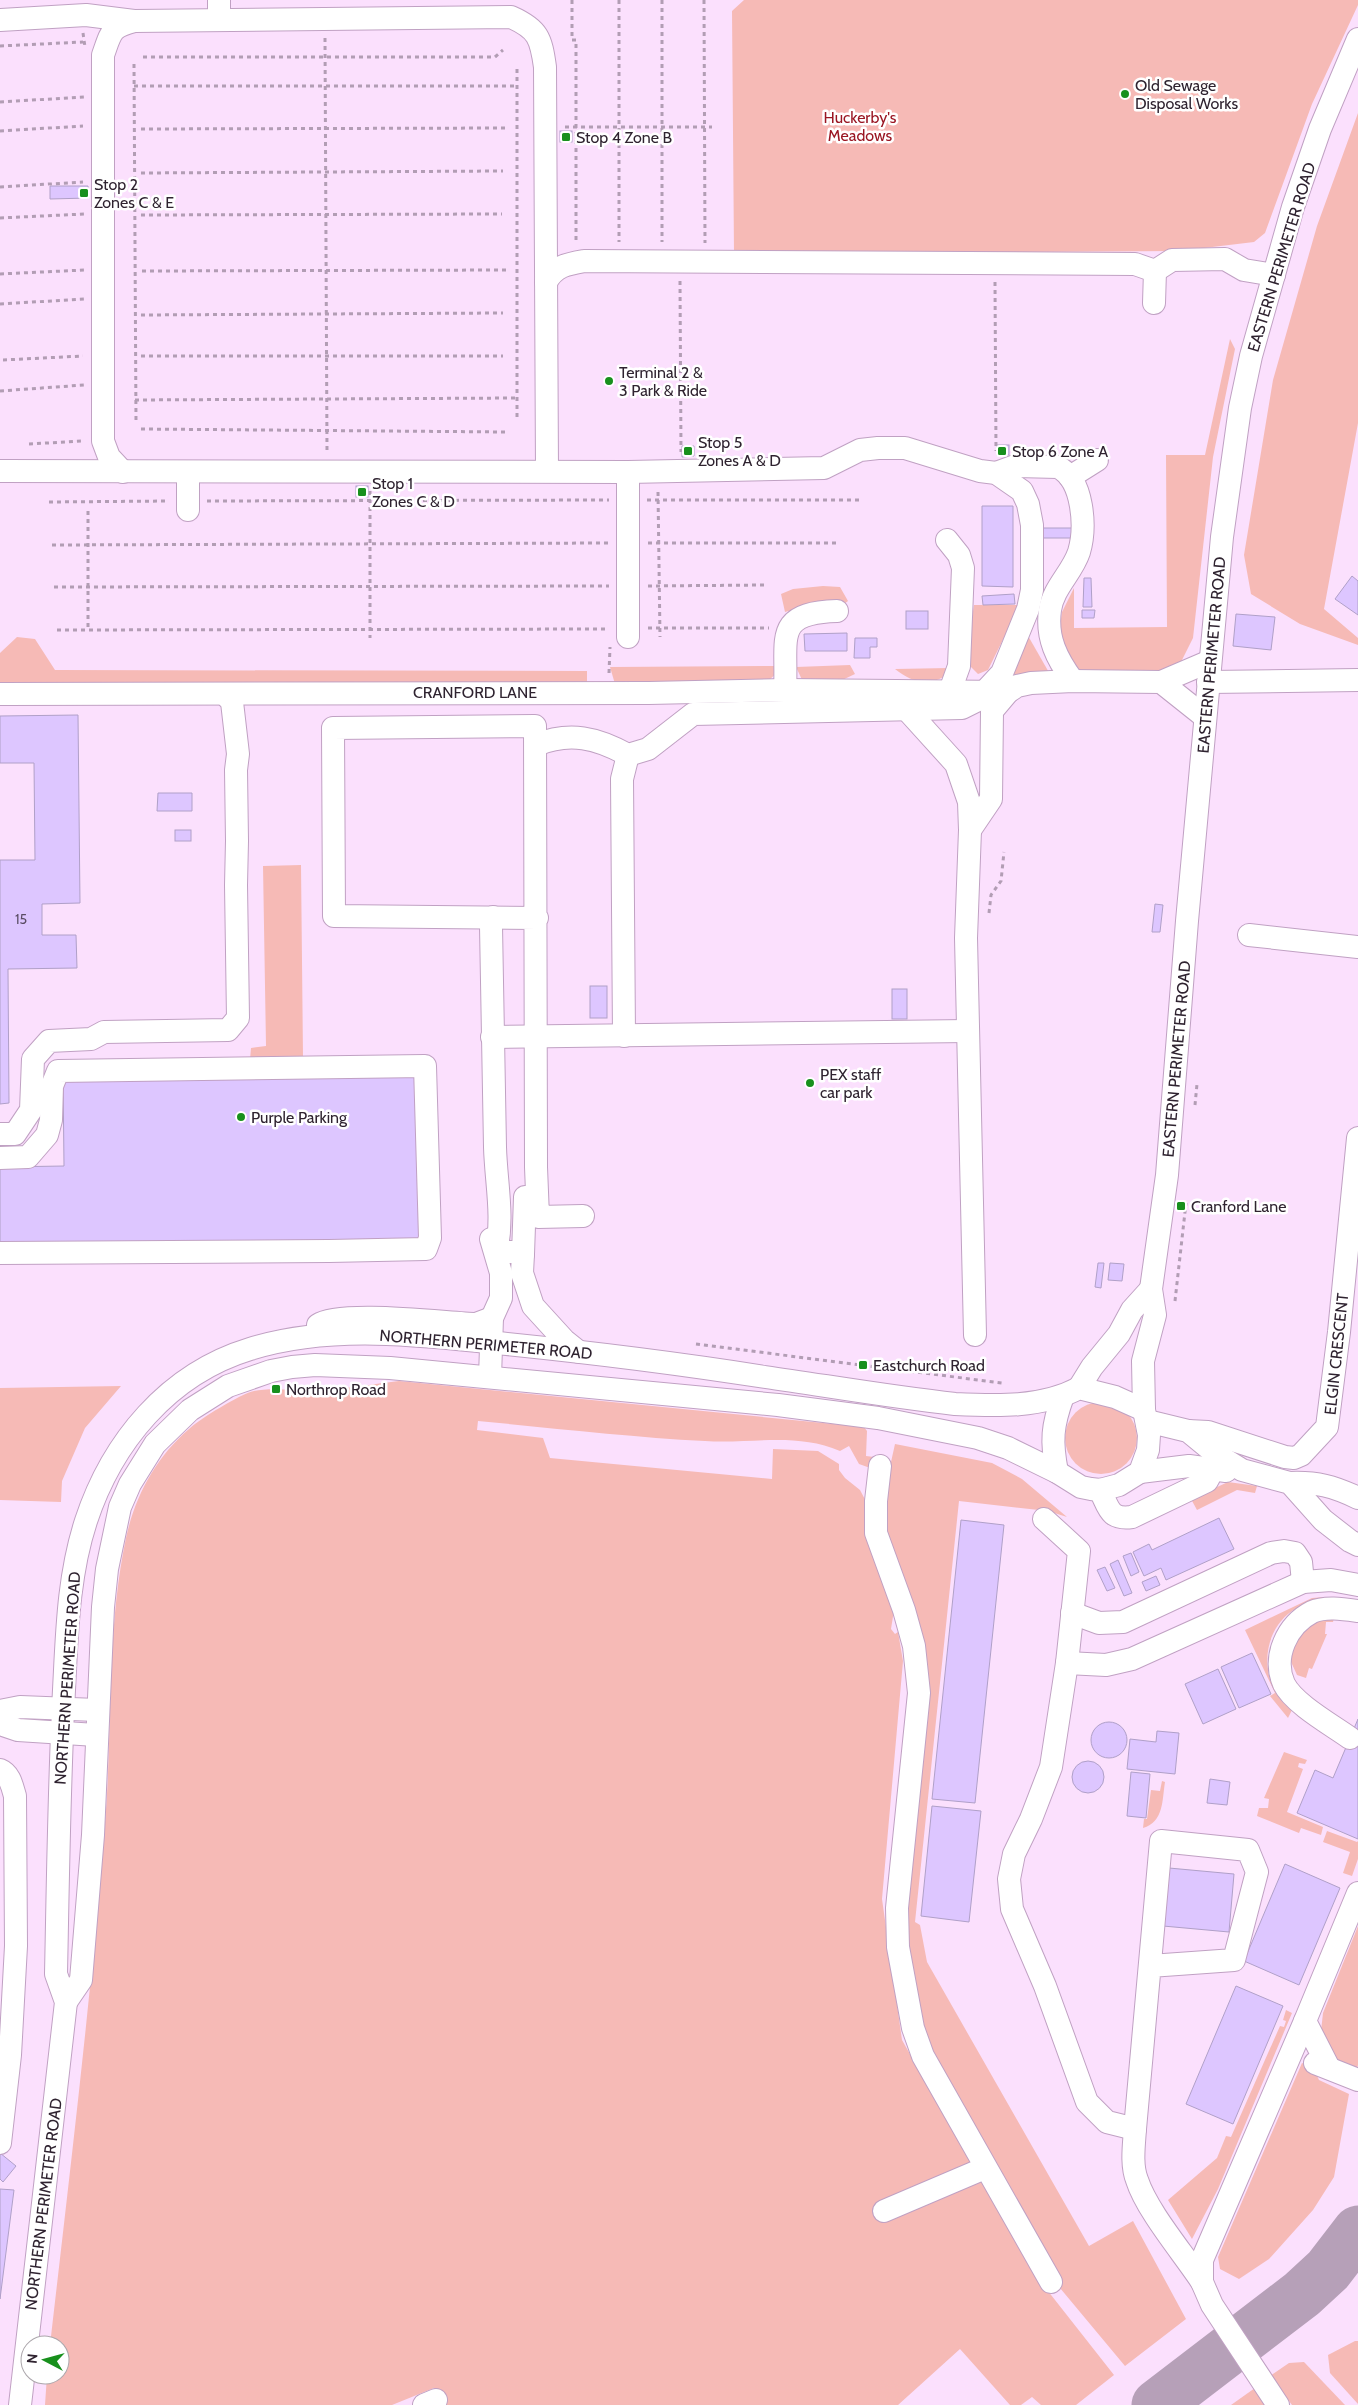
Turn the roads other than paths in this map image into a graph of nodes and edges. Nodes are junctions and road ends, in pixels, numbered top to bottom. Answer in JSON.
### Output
{"nodes":[{"id":1,"x":484,"y":9,"type":"edge"},
{"id":2,"x":219,"y":10,"type":"edge"},
{"id":3,"x":0,"y":20,"type":"edge"},
{"id":4,"x":134,"y":21,"type":"junction"},
{"id":5,"x":1358,"y":39,"type":"edge"},
{"id":6,"x":1155,"y":271,"type":"junction"},
{"id":7,"x":1274,"y":275,"type":"junction"},
{"id":8,"x":546,"y":282,"type":"junction"},
{"id":9,"x":1154,"y":303,"type":"dead end"},
{"id":10,"x":1097,"y":460,"type":"dead end"},
{"id":11,"x":0,"y":471,"type":"edge"},
{"id":12,"x":547,"y":471,"type":"junction"},
{"id":13,"x":123,"y":472,"type":"junction"},
{"id":14,"x":628,"y":472,"type":"junction"},
{"id":15,"x":988,"y":472,"type":"junction"},
{"id":16,"x":188,"y":473,"type":"junction"},
{"id":17,"x":1070,"y":477,"type":"junction"},
{"id":18,"x":188,"y":505,"type":"road end"},
{"id":19,"x":947,"y":540,"type":"dead end"},
{"id":20,"x":837,"y":611,"type":"dead end"},
{"id":21,"x":628,"y":633,"type":"road end"},
{"id":22,"x":1209,"y":671,"type":"junction"},
{"id":23,"x":1358,"y":680,"type":"edge"},
{"id":24,"x":1073,"y":681,"type":"junction"},
{"id":25,"x":1161,"y":682,"type":"junction"},
{"id":26,"x":950,"y":691,"type":"junction"},
{"id":27,"x":0,"y":694,"type":"edge"},
{"id":28,"x":225,"y":694,"type":"junction"},
{"id":29,"x":787,"y":701,"type":"junction"},
{"id":30,"x":988,"y":702,"type":"junction"},
{"id":31,"x":908,"y":711,"type":"junction"},
{"id":32,"x":1205,"y":717,"type":"junction"},
{"id":33,"x":536,"y":745,"type":"junction"},
{"id":34,"x":628,"y":756,"type":"junction"},
{"id":35,"x":975,"y":824,"type":"junction"},
{"id":36,"x":493,"y":917,"type":"junction"},
{"id":37,"x":537,"y":918,"type":"junction"},
{"id":38,"x":1249,"y":935,"type":"dead end"},
{"id":39,"x":1358,"y":947,"type":"edge"},
{"id":40,"x":968,"y":1031,"type":"junction"},
{"id":41,"x":624,"y":1036,"type":"junction"},
{"id":42,"x":492,"y":1037,"type":"junction"},
{"id":43,"x":536,"y":1037,"type":"junction"},
{"id":44,"x":0,"y":1134,"type":"edge"},
{"id":45,"x":1357,"y":1148,"type":"edge"},
{"id":46,"x":0,"y":1158,"type":"edge"},
{"id":47,"x":536,"y":1167,"type":"junction"},
{"id":48,"x":583,"y":1216,"type":"dead end"},
{"id":49,"x":496,"y":1252,"type":"junction"},
{"id":50,"x":0,"y":1253,"type":"edge"},
{"id":51,"x":523,"y":1254,"type":"junction"},
{"id":52,"x":1151,"y":1289,"type":"junction"},
{"id":53,"x":492,"y":1318,"type":"junction"},
{"id":54,"x":975,"y":1336,"type":"dead end"},
{"id":55,"x":299,"y":1338,"type":"junction"},
{"id":56,"x":492,"y":1343,"type":"junction"},
{"id":57,"x":579,"y":1352,"type":"junction"},
{"id":58,"x":490,"y":1378,"type":"junction"},
{"id":59,"x":1071,"y":1392,"type":"junction"},
{"id":60,"x":1146,"y":1415,"type":"junction"},
{"id":61,"x":1188,"y":1431,"type":"junction"},
{"id":62,"x":1215,"y":1462,"type":"junction"},
{"id":63,"x":880,"y":1466,"type":"dead end"},
{"id":64,"x":1057,"y":1472,"type":"junction"},
{"id":65,"x":1140,"y":1472,"type":"junction"},
{"id":66,"x":1290,"y":1483,"type":"junction"},
{"id":67,"x":1100,"y":1490,"type":"junction"},
{"id":68,"x":1349,"y":1493,"type":"edge"},
{"id":69,"x":1044,"y":1519,"type":"dead end"},
{"id":70,"x":1358,"y":1545,"type":"edge"},
{"id":71,"x":1303,"y":1582,"type":"junction"},
{"id":72,"x":1358,"y":1586,"type":"edge"},
{"id":73,"x":1358,"y":1612,"type":"edge"},
{"id":74,"x":1072,"y":1613,"type":"junction"},
{"id":75,"x":1067,"y":1663,"type":"junction"},
{"id":76,"x":63,"y":1708,"type":"junction"},
{"id":77,"x":97,"y":1710,"type":"junction"},
{"id":78,"x":0,"y":1711,"type":"edge"},
{"id":79,"x":0,"y":1724,"type":"edge"},
{"id":80,"x":62,"y":1734,"type":"junction"},
{"id":81,"x":96,"y":1735,"type":"junction"},
{"id":82,"x":1350,"y":1738,"type":"dead end"},
{"id":83,"x":0,"y":1770,"type":"edge"},
{"id":84,"x":1358,"y":1893,"type":"edge"},
{"id":85,"x":1150,"y":1966,"type":"junction"},
{"id":86,"x":66,"y":2002,"type":"junction"},
{"id":87,"x":1305,"y":2021,"type":"junction"},
{"id":88,"x":1291,"y":2054,"type":"junction"},
{"id":89,"x":1329,"y":2068,"type":"junction"},
{"id":90,"x":1358,"y":2080,"type":"edge"},
{"id":91,"x":1135,"y":2129,"type":"junction"},
{"id":92,"x":0,"y":2143,"type":"edge"},
{"id":93,"x":986,"y":2168,"type":"junction"},
{"id":94,"x":884,"y":2211,"type":"dead end"},
{"id":95,"x":1051,"y":2282,"type":"dead end"},
{"id":96,"x":1202,"y":2282,"type":"junction"},
{"id":97,"x":20,"y":2405,"type":"edge"},
{"id":98,"x":1278,"y":2405,"type":"edge"}],
"edges":[{"from":1,"to":2,"type":"street"},
{"from":1,"to":8,"type":"street"},
{"from":2,"to":4,"type":"street"},
{"from":3,"to":4,"type":"street"},
{"from":4,"to":13,"type":"street"},
{"from":5,"to":7,"type":"street","name":"EASTERN PERIMETER ROAD"},
{"from":6,"to":7,"type":"street"},
{"from":6,"to":8,"type":"street"},
{"from":6,"to":9,"type":"street"},
{"from":7,"to":22,"type":"street","name":"EASTERN PERIMETER ROAD"},
{"from":8,"to":12,"type":"street"},
{"from":10,"to":17,"type":"street"},
{"from":11,"to":13,"type":"street"},
{"from":12,"to":14,"type":"street"},
{"from":12,"to":16,"type":"street"},
{"from":13,"to":16,"type":"street"},
{"from":14,"to":15,"type":"street"},
{"from":14,"to":21,"type":"street"},
{"from":15,"to":17,"type":"street"},
{"from":15,"to":30,"type":"street"},
{"from":16,"to":18,"type":"street"},
{"from":17,"to":24,"type":"street"},
{"from":19,"to":26,"type":"street"},
{"from":20,"to":29,"type":"street"},
{"from":22,"to":23,"type":"street"},
{"from":22,"to":25,"type":"street"},
{"from":22,"to":32,"type":"street","name":"EASTERN PERIMETER ROAD"},
{"from":24,"to":25,"type":"street"},
{"from":24,"to":30,"type":"street"},
{"from":25,"to":32,"type":"street"},
{"from":26,"to":29,"type":"street","name":"CRANFORD LANE"},
{"from":26,"to":30,"type":"street","name":"CRANFORD LANE"},
{"from":27,"to":28,"type":"street","name":"CRANFORD LANE"},
{"from":28,"to":29,"type":"street","name":"CRANFORD LANE"},
{"from":28,"to":44,"type":"street"},
{"from":29,"to":31,"type":"street"},
{"from":29,"to":34,"type":"street"},
{"from":30,"to":31,"type":"street"},
{"from":30,"to":35,"type":"street"},
{"from":31,"to":35,"type":"street"},
{"from":32,"to":52,"type":"street","name":"EASTERN PERIMETER ROAD"},
{"from":33,"to":34,"type":"street"},
{"from":33,"to":36,"type":"street"},
{"from":33,"to":37,"type":"street"},
{"from":34,"to":41,"type":"street"},
{"from":35,"to":40,"type":"street"},
{"from":36,"to":37,"type":"street"},
{"from":36,"to":42,"type":"street"},
{"from":37,"to":43,"type":"street"},
{"from":38,"to":39,"type":"street"},
{"from":40,"to":41,"type":"street"},
{"from":40,"to":54,"type":"street"},
{"from":41,"to":43,"type":"street"},
{"from":42,"to":43,"type":"street"},
{"from":42,"to":49,"type":"street"},
{"from":43,"to":47,"type":"street"},
{"from":45,"to":61,"type":"street","name":"ELGIN CRESCENT"},
{"from":46,"to":50,"type":"street"},
{"from":47,"to":48,"type":"street"},
{"from":47,"to":51,"type":"street"},
{"from":49,"to":51,"type":"street"},
{"from":49,"to":53,"type":"street"},
{"from":51,"to":57,"type":"street"},
{"from":52,"to":59,"type":"street"},
{"from":52,"to":60,"type":"street","name":"EASTERN PERIMETER ROAD"},
{"from":53,"to":55,"type":"street"},
{"from":53,"to":56,"type":"street"},
{"from":55,"to":56,"type":"street","name":"NORTHERN PERIMETER ROAD"},
{"from":55,"to":76,"type":"street","name":"NORTHERN PERIMETER ROAD"},
{"from":56,"to":57,"type":"street","name":"NORTHERN PERIMETER ROAD"},
{"from":56,"to":58,"type":"street"},
{"from":57,"to":59,"type":"street","name":"NORTHERN PERIMETER ROAD"},
{"from":58,"to":64,"type":"street","name":"NORTHERN PERIMETER ROAD"},
{"from":58,"to":77,"type":"street","name":"NORTHERN PERIMETER ROAD"},
{"from":59,"to":60,"type":"street"},
{"from":59,"to":64,"type":"street"},
{"from":60,"to":61,"type":"street"},
{"from":60,"to":65,"type":"street"},
{"from":61,"to":62,"type":"street"},
{"from":62,"to":65,"type":"street"},
{"from":62,"to":66,"type":"street"},
{"from":62,"to":67,"type":"street"},
{"from":63,"to":93,"type":"street"},
{"from":64,"to":67,"type":"street"},
{"from":65,"to":67,"type":"street"},
{"from":66,"to":68,"type":"street"},
{"from":66,"to":70,"type":"street"},
{"from":69,"to":74,"type":"street"},
{"from":71,"to":72,"type":"street"},
{"from":71,"to":74,"type":"street"},
{"from":71,"to":75,"type":"street"},
{"from":73,"to":82,"type":"street"},
{"from":74,"to":75,"type":"street"},
{"from":75,"to":91,"type":"street"},
{"from":76,"to":77,"type":"street"},
{"from":76,"to":78,"type":"street"},
{"from":76,"to":80,"type":"street","name":"NORTHERN PERIMETER ROAD"},
{"from":77,"to":81,"type":"street","name":"NORTHERN PERIMETER ROAD"},
{"from":79,"to":80,"type":"street"},
{"from":80,"to":81,"type":"street"},
{"from":80,"to":86,"type":"street","name":"NORTHERN PERIMETER ROAD"},
{"from":81,"to":86,"type":"street","name":"NORTHERN PERIMETER ROAD"},
{"from":83,"to":92,"type":"street"},
{"from":84,"to":87,"type":"street"},
{"from":85,"to":85,"type":"street"},
{"from":85,"to":91,"type":"street"},
{"from":86,"to":97,"type":"street","name":"NORTHERN PERIMETER ROAD"},
{"from":87,"to":88,"type":"street"},
{"from":87,"to":89,"type":"street"},
{"from":88,"to":89,"type":"street"},
{"from":88,"to":96,"type":"street"},
{"from":89,"to":90,"type":"street"},
{"from":91,"to":96,"type":"street"},
{"from":93,"to":94,"type":"street"},
{"from":93,"to":95,"type":"street"},
{"from":96,"to":98,"type":"street"}]}
